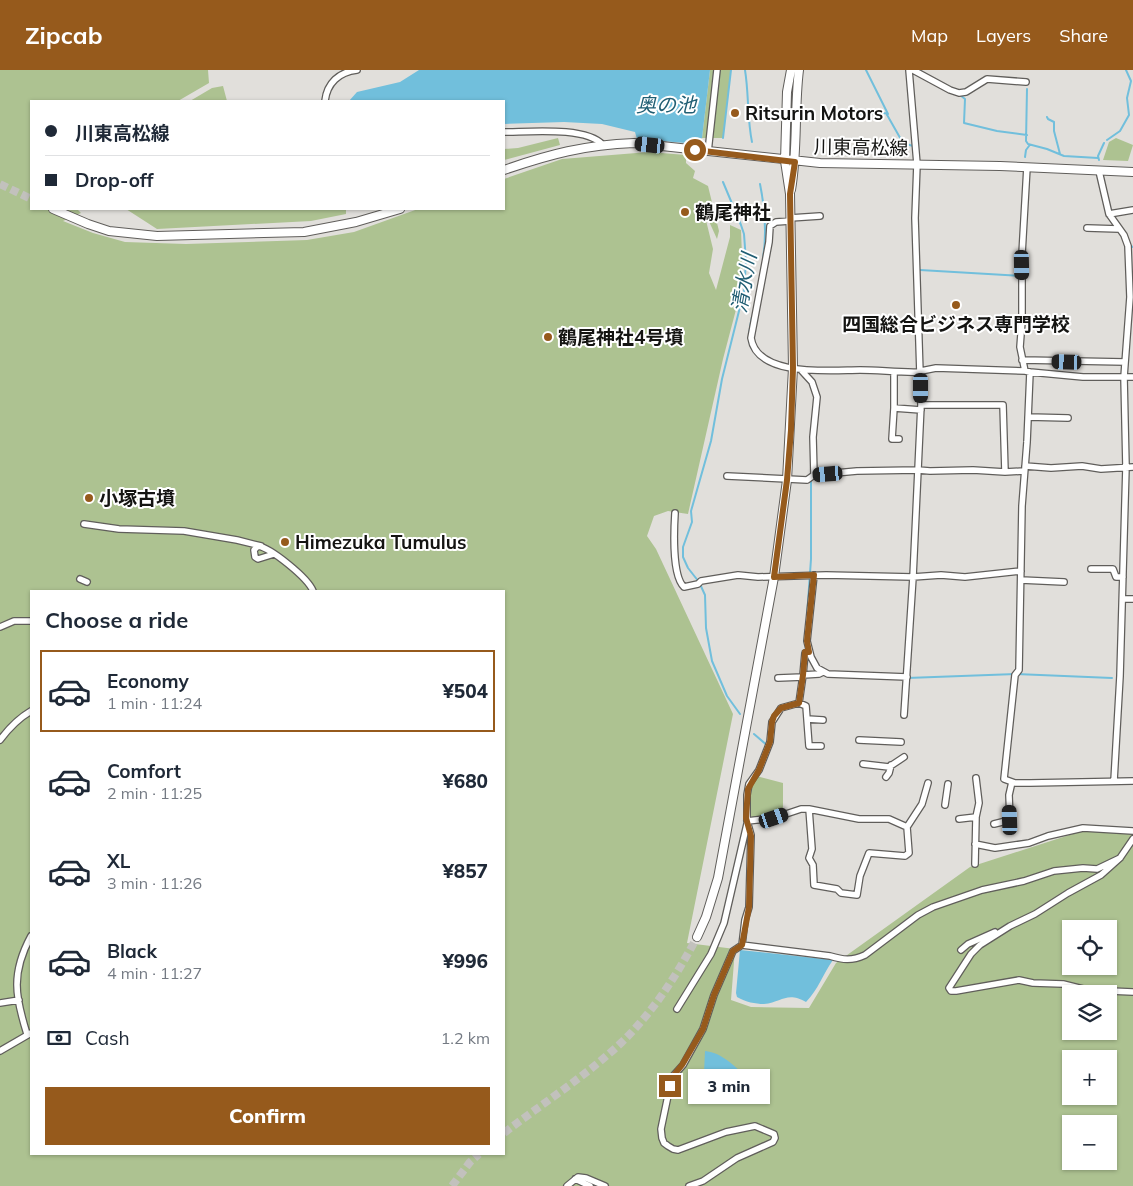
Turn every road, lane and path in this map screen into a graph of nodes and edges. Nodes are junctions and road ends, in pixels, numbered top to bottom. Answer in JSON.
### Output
{"nodes":[{"id":1,"x":357,"y":70,"type":"edge"},
{"id":2,"x":717,"y":70,"type":"edge"},
{"id":3,"x":791,"y":70,"type":"edge"},
{"id":4,"x":799,"y":70,"type":"edge"},
{"id":5,"x":909,"y":70,"type":"edge"},
{"id":6,"x":913,"y":70,"type":"edge"},
{"id":7,"x":1026,"y":82,"type":"dead end"},
{"id":8,"x":325,"y":100,"type":"edge"},
{"id":9,"x":505,"y":132,"type":"edge"},
{"id":10,"x":603,"y":145,"type":"junction"},
{"id":11,"x":708,"y":152,"type":"junction"},
{"id":12,"x":785,"y":161,"type":"junction"},
{"id":13,"x":795,"y":162,"type":"junction"},
{"id":14,"x":917,"y":164,"type":"junction"},
{"id":15,"x":1027,"y":167,"type":"junction"},
{"id":16,"x":505,"y":170,"type":"edge"},
{"id":17,"x":1099,"y":171,"type":"junction"},
{"id":18,"x":1133,"y":172,"type":"edge"},
{"id":19,"x":790,"y":194,"type":"junction"},
{"id":20,"x":55,"y":210,"type":"edge"},
{"id":21,"x":397,"y":210,"type":"edge"},
{"id":22,"x":1133,"y":210,"type":"edge"},
{"id":23,"x":1108,"y":214,"type":"junction"},
{"id":24,"x":820,"y":216,"type":"dead end"},
{"id":25,"x":790,"y":220,"type":"junction"},
{"id":26,"x":1087,"y":228,"type":"dead end"},
{"id":27,"x":1119,"y":229,"type":"junction"},
{"id":28,"x":1131,"y":248,"type":"edge"},
{"id":29,"x":1132,"y":301,"type":"edge"},
{"id":30,"x":1022,"y":360,"type":"junction"},
{"id":31,"x":1125,"y":362,"type":"junction"},
{"id":32,"x":797,"y":369,"type":"junction"},
{"id":33,"x":921,"y":371,"type":"junction"},
{"id":34,"x":1027,"y":371,"type":"junction"},
{"id":35,"x":894,"y":372,"type":"junction"},
{"id":36,"x":1124,"y":377,"type":"junction"},
{"id":37,"x":1133,"y":377,"type":"edge"},
{"id":38,"x":921,"y":407,"type":"junction"},
{"id":39,"x":894,"y":408,"type":"junction"},
{"id":40,"x":1028,"y":417,"type":"junction"},
{"id":41,"x":1068,"y":418,"type":"dead end"},
{"id":42,"x":899,"y":439,"type":"dead end"},
{"id":43,"x":1130,"y":467,"type":"edge"},
{"id":44,"x":1025,"y":469,"type":"junction"},
{"id":45,"x":918,"y":470,"type":"junction"},
{"id":46,"x":1005,"y":472,"type":"junction"},
{"id":47,"x":813,"y":475,"type":"junction"},
{"id":48,"x":727,"y":476,"type":"dead end"},
{"id":49,"x":787,"y":480,"type":"junction"},
{"id":50,"x":675,"y":513,"type":"dead end"},
{"id":51,"x":84,"y":524,"type":"dead end"},
{"id":52,"x":261,"y":546,"type":"junction"},
{"id":53,"x":274,"y":554,"type":"junction"},
{"id":54,"x":1091,"y":569,"type":"dead end"},
{"id":55,"x":1021,"y":572,"type":"junction"},
{"id":56,"x":810,"y":576,"type":"junction"},
{"id":57,"x":774,"y":577,"type":"junction"},
{"id":58,"x":914,"y":577,"type":"junction"},
{"id":59,"x":1123,"y":577,"type":"junction"},
{"id":60,"x":80,"y":579,"type":"dead end"},
{"id":61,"x":1020,"y":580,"type":"junction"},
{"id":62,"x":87,"y":582,"type":"dead end"},
{"id":63,"x":1064,"y":582,"type":"dead end"},
{"id":64,"x":312,"y":590,"type":"edge"},
{"id":65,"x":1122,"y":599,"type":"junction"},
{"id":66,"x":1133,"y":599,"type":"edge"},
{"id":67,"x":30,"y":621,"type":"edge"},
{"id":68,"x":0,"y":627,"type":"edge"},
{"id":69,"x":807,"y":652,"type":"junction"},
{"id":70,"x":821,"y":673,"type":"junction"},
{"id":71,"x":803,"y":676,"type":"junction"},
{"id":72,"x":907,"y":677,"type":"junction"},
{"id":73,"x":778,"y":678,"type":"dead end"},
{"id":74,"x":799,"y":703,"type":"junction"},
{"id":75,"x":30,"y":712,"type":"edge"},
{"id":76,"x":904,"y":715,"type":"dead end"},
{"id":77,"x":807,"y":719,"type":"junction"},
{"id":78,"x":822,"y":720,"type":"dead end"},
{"id":79,"x":0,"y":740,"type":"edge"},
{"id":80,"x":859,"y":740,"type":"dead end"},
{"id":81,"x":901,"y":742,"type":"dead end"},
{"id":82,"x":822,"y":746,"type":"dead end"},
{"id":83,"x":904,"y":757,"type":"dead end"},
{"id":84,"x":863,"y":764,"type":"dead end"},
{"id":85,"x":891,"y":766,"type":"junction"},
{"id":86,"x":886,"y":777,"type":"dead end"},
{"id":87,"x":976,"y":778,"type":"dead end"},
{"id":88,"x":1114,"y":781,"type":"junction"},
{"id":89,"x":1133,"y":781,"type":"edge"},
{"id":90,"x":928,"y":782,"type":"dead end"},
{"id":91,"x":1012,"y":782,"type":"junction"},
{"id":92,"x":948,"y":784,"type":"dead end"},
{"id":93,"x":945,"y":805,"type":"dead end"},
{"id":94,"x":809,"y":809,"type":"junction"},
{"id":95,"x":976,"y":817,"type":"junction"},
{"id":96,"x":959,"y":818,"type":"dead end"},
{"id":97,"x":747,"y":822,"type":"junction"},
{"id":98,"x":994,"y":824,"type":"dead end"},
{"id":99,"x":907,"y":827,"type":"junction"},
{"id":100,"x":1133,"y":831,"type":"edge"},
{"id":101,"x":1133,"y":839,"type":"edge"},
{"id":102,"x":975,"y":844,"type":"junction"},
{"id":103,"x":1120,"y":858,"type":"junction"},
{"id":104,"x":975,"y":864,"type":"dead end"},
{"id":105,"x":1009,"y":927,"type":"junction"},
{"id":106,"x":697,"y":937,"type":"tunnel mouth"},
{"id":107,"x":30,"y":938,"type":"edge"},
{"id":108,"x":742,"y":945,"type":"junction"},
{"id":109,"x":961,"y":950,"type":"dead end"},
{"id":110,"x":1133,"y":992,"type":"edge"},
{"id":111,"x":19,"y":1000,"type":"junction"},
{"id":112,"x":0,"y":1003,"type":"edge"},
{"id":113,"x":677,"y":1009,"type":"dead end"},
{"id":114,"x":29,"y":1034,"type":"edge"},
{"id":115,"x":0,"y":1050,"type":"edge"},
{"id":116,"x":575,"y":1179,"type":"junction"},
{"id":117,"x":567,"y":1186,"type":"edge"},
{"id":118,"x":590,"y":1186,"type":"edge"},
{"id":119,"x":605,"y":1186,"type":"edge"},
{"id":120,"x":689,"y":1186,"type":"edge"}],
"edges":[{"from":1,"to":8,"type":"street"},
{"from":2,"to":11,"type":"street"},
{"from":3,"to":12,"type":"street"},
{"from":4,"to":13,"type":"street"},
{"from":5,"to":14,"type":"street"},
{"from":6,"to":7,"type":"street"},
{"from":9,"to":10,"type":"street"},
{"from":10,"to":11,"type":"street","name":"川東高松線"},
{"from":10,"to":16,"type":"street","name":"川東高松線"},
{"from":11,"to":12,"type":"street","name":"川東高松線"},
{"from":12,"to":13,"type":"street","name":"川東高松線"},
{"from":12,"to":19,"type":"street"},
{"from":13,"to":14,"type":"street","name":"川東高松線"},
{"from":13,"to":19,"type":"street"},
{"from":14,"to":15,"type":"street","name":"川東高松線"},
{"from":14,"to":33,"type":"street"},
{"from":15,"to":17,"type":"street","name":"川東高松線"},
{"from":15,"to":30,"type":"street"},
{"from":17,"to":18,"type":"street","name":"川東高松線"},
{"from":17,"to":23,"type":"street"},
{"from":19,"to":25,"type":"street"},
{"from":20,"to":21,"type":"street"},
{"from":22,"to":23,"type":"street"},
{"from":23,"to":27,"type":"street"},
{"from":24,"to":25,"type":"street"},
{"from":25,"to":32,"type":"street"},
{"from":25,"to":32,"type":"street"},
{"from":26,"to":27,"type":"street"},
{"from":27,"to":28,"type":"street"},
{"from":28,"to":29,"type":"street"},
{"from":29,"to":31,"type":"street"},
{"from":30,"to":31,"type":"street"},
{"from":30,"to":34,"type":"street"},
{"from":31,"to":36,"type":"street"},
{"from":32,"to":35,"type":"street"},
{"from":32,"to":47,"type":"street"},
{"from":32,"to":49,"type":"street"},
{"from":33,"to":34,"type":"street"},
{"from":33,"to":35,"type":"street"},
{"from":33,"to":38,"type":"street"},
{"from":34,"to":36,"type":"street"},
{"from":34,"to":40,"type":"street"},
{"from":35,"to":39,"type":"street"},
{"from":36,"to":37,"type":"street"},
{"from":36,"to":43,"type":"street"},
{"from":38,"to":39,"type":"street"},
{"from":38,"to":45,"type":"street"},
{"from":38,"to":46,"type":"street"},
{"from":39,"to":42,"type":"street"},
{"from":40,"to":41,"type":"street"},
{"from":40,"to":44,"type":"street"},
{"from":43,"to":44,"type":"street"},
{"from":43,"to":59,"type":"street"},
{"from":44,"to":46,"type":"street"},
{"from":44,"to":55,"type":"street"},
{"from":45,"to":46,"type":"street"},
{"from":45,"to":47,"type":"street"},
{"from":45,"to":58,"type":"street"},
{"from":47,"to":49,"type":"street"},
{"from":48,"to":49,"type":"street"},
{"from":49,"to":57,"type":"street"},
{"from":50,"to":57,"type":"street"},
{"from":51,"to":52,"type":"street"},
{"from":52,"to":53,"type":"street"},
{"from":52,"to":53,"type":"street"},
{"from":53,"to":64,"type":"street"},
{"from":54,"to":59,"type":"street"},
{"from":55,"to":58,"type":"street"},
{"from":55,"to":61,"type":"street"},
{"from":56,"to":57,"type":"street"},
{"from":56,"to":58,"type":"street"},
{"from":56,"to":69,"type":"street"},
{"from":57,"to":106,"type":"street"},
{"from":58,"to":72,"type":"street"},
{"from":59,"to":65,"type":"street"},
{"from":60,"to":62,"type":"street"},
{"from":61,"to":63,"type":"street"},
{"from":61,"to":91,"type":"street"},
{"from":65,"to":66,"type":"street"},
{"from":65,"to":88,"type":"street"},
{"from":67,"to":68,"type":"street"},
{"from":69,"to":70,"type":"street"},
{"from":69,"to":71,"type":"street"},
{"from":70,"to":71,"type":"street"},
{"from":70,"to":72,"type":"street"},
{"from":71,"to":73,"type":"street"},
{"from":71,"to":74,"type":"street"},
{"from":72,"to":76,"type":"street"},
{"from":74,"to":77,"type":"street"},
{"from":74,"to":97,"type":"street"},
{"from":75,"to":79,"type":"street"},
{"from":77,"to":78,"type":"street"},
{"from":77,"to":82,"type":"street"},
{"from":80,"to":81,"type":"street"},
{"from":83,"to":85,"type":"street"},
{"from":84,"to":85,"type":"street"},
{"from":85,"to":86,"type":"street"},
{"from":87,"to":95,"type":"street"},
{"from":88,"to":89,"type":"street"},
{"from":88,"to":91,"type":"street"},
{"from":90,"to":99,"type":"street"},
{"from":91,"to":98,"type":"street"},
{"from":92,"to":93,"type":"street"},
{"from":94,"to":97,"type":"street"},
{"from":94,"to":99,"type":"street"},
{"from":94,"to":99,"type":"street"},
{"from":95,"to":96,"type":"street"},
{"from":95,"to":102,"type":"street"},
{"from":97,"to":108,"type":"street"},
{"from":97,"to":113,"type":"street"},
{"from":100,"to":102,"type":"street"},
{"from":101,"to":103,"type":"street"},
{"from":102,"to":104,"type":"street"},
{"from":103,"to":105,"type":"street"},
{"from":103,"to":108,"type":"street"},
{"from":105,"to":109,"type":"street"},
{"from":105,"to":110,"type":"street"},
{"from":107,"to":111,"type":"street"},
{"from":108,"to":120,"type":"street"},
{"from":111,"to":112,"type":"street"},
{"from":111,"to":114,"type":"street"},
{"from":114,"to":115,"type":"street"},
{"from":116,"to":117,"type":"street"},
{"from":116,"to":118,"type":"street"},
{"from":116,"to":119,"type":"street"}]}
